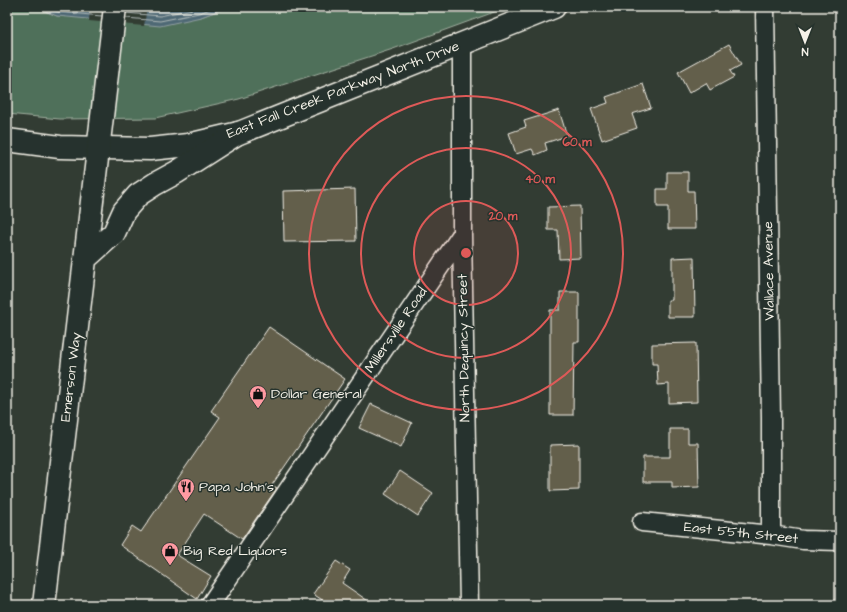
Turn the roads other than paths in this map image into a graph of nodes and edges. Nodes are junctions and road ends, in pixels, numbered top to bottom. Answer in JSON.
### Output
{"nodes":[{"id":1,"x":115,"y":7,"type":"edge"},
{"id":2,"x":554,"y":7,"type":"edge"},
{"id":3,"x":765,"y":7,"type":"edge"},
{"id":4,"x":462,"y":44,"type":"junction"},
{"id":5,"x":238,"y":133,"type":"junction"},
{"id":6,"x":7,"y":140,"type":"edge"},
{"id":7,"x":98,"y":148,"type":"junction"},
{"id":8,"x":462,"y":234,"type":"junction"},
{"id":9,"x":85,"y":259,"type":"junction"},
{"id":10,"x":642,"y":522,"type":"dead end"},
{"id":11,"x":771,"y":535,"type":"junction"},
{"id":12,"x":840,"y":541,"type":"edge"},
{"id":13,"x":44,"y":605,"type":"edge"},
{"id":14,"x":210,"y":605,"type":"edge"},
{"id":15,"x":468,"y":605,"type":"edge"}],
"edges":[{"from":1,"to":7,"type":"main road","name":"Emerson Way"},
{"from":2,"to":4,"type":"main road","name":"East Fall Creek Parkway North Drive"},
{"from":3,"to":11,"type":"street","name":"Wallace Avenue"},
{"from":4,"to":5,"type":"main road","name":"East Fall Creek Parkway North Drive"},
{"from":4,"to":8,"type":"street","name":"North Dequincy Street"},
{"from":5,"to":7,"type":"main road","name":"East Fall Creek Parkway North Drive"},
{"from":5,"to":9,"type":"main road"},
{"from":6,"to":7,"type":"main road","name":"East Fall Creek Parkway North Drive"},
{"from":7,"to":9,"type":"main road","name":"Emerson Way"},
{"from":8,"to":14,"type":"street","name":"Millersville Road"},
{"from":8,"to":15,"type":"street","name":"North Dequincy Street"},
{"from":9,"to":13,"type":"main road","name":"Emerson Way"},
{"from":10,"to":11,"type":"street","name":"East 55th Street"},
{"from":11,"to":12,"type":"street","name":"East 55th Street"}]}
